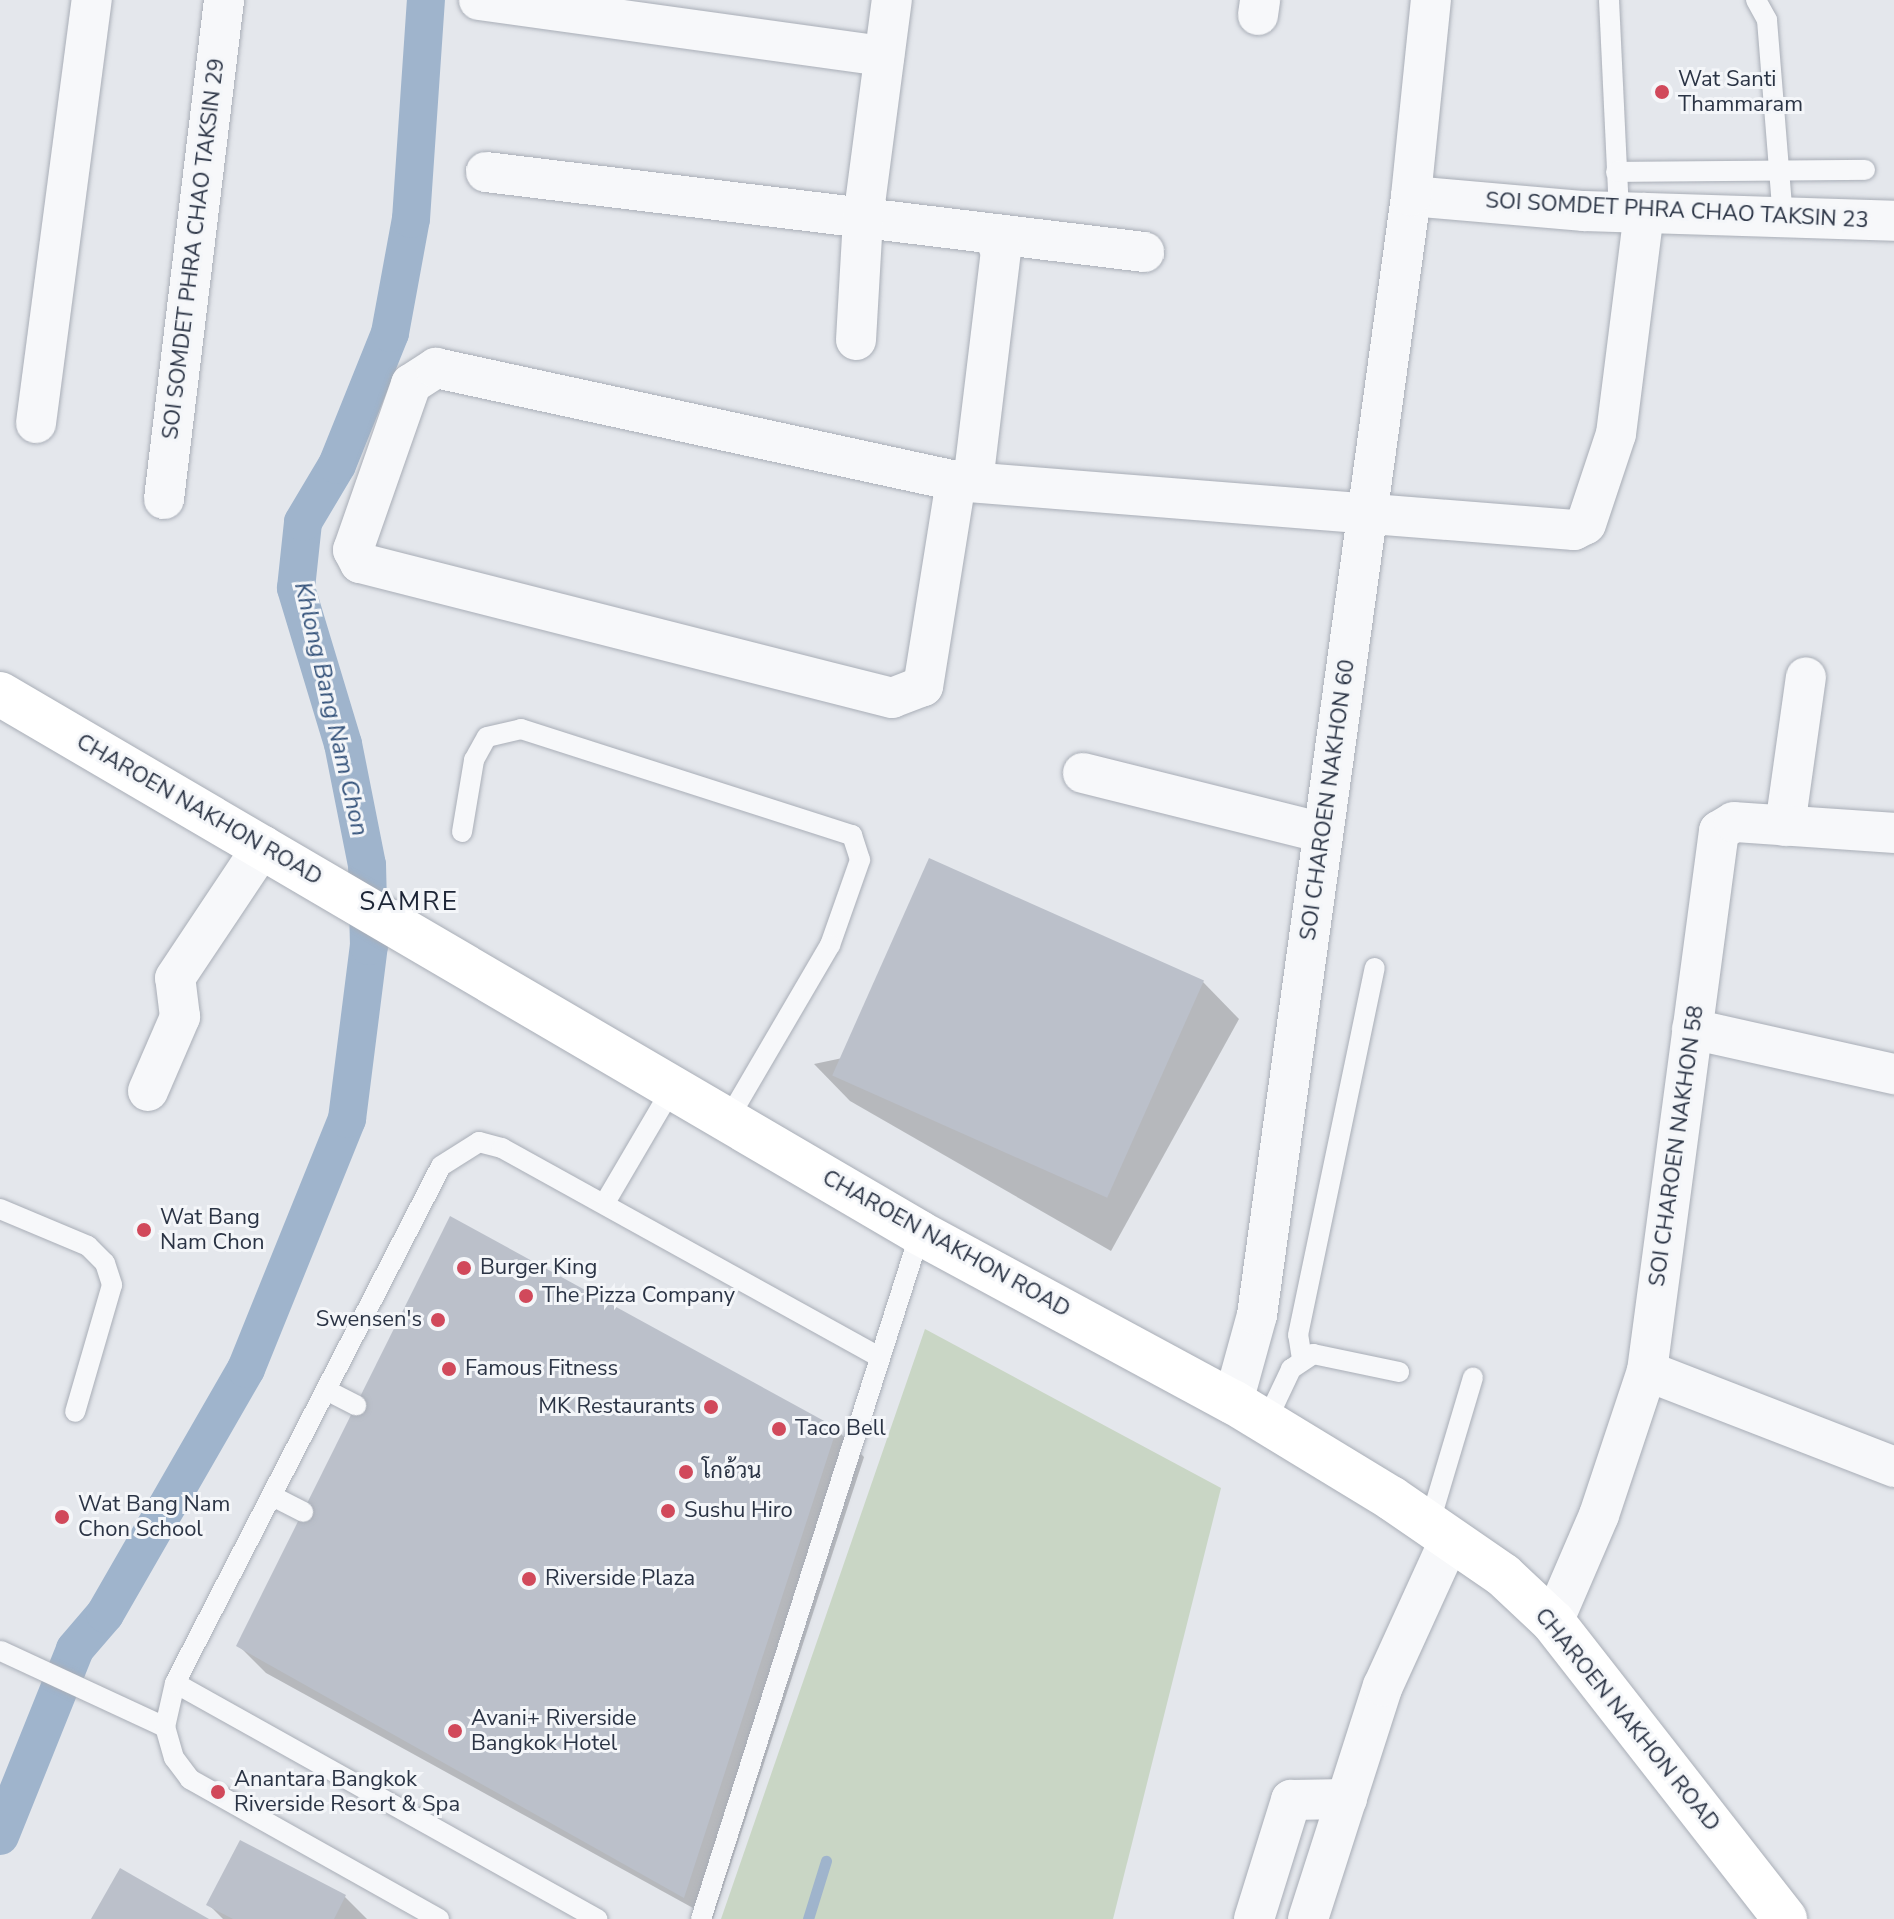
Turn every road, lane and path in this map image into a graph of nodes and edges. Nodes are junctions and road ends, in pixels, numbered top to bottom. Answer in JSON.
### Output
{"nodes":[{"id":1,"x":92,"y":0,"type":"edge"},
{"id":2,"x":224,"y":0,"type":"edge"},
{"id":3,"x":479,"y":0,"type":"edge"},
{"id":4,"x":892,"y":0,"type":"edge"},
{"id":5,"x":1431,"y":0,"type":"edge"},
{"id":6,"x":1609,"y":0,"type":"edge"},
{"id":7,"x":1756,"y":0,"type":"edge"},
{"id":8,"x":884,"y":56,"type":"junction"},
{"id":9,"x":1865,"y":170,"type":"dead end"},
{"id":10,"x":1779,"y":171,"type":"junction"},
{"id":11,"x":486,"y":172,"type":"dead end"},
{"id":12,"x":1616,"y":172,"type":"junction"},
{"id":13,"x":1411,"y":196,"type":"junction"},
{"id":14,"x":1632,"y":213,"type":"junction"},
{"id":15,"x":1783,"y":217,"type":"junction"},
{"id":16,"x":863,"y":219,"type":"junction"},
{"id":17,"x":1894,"y":221,"type":"edge"},
{"id":18,"x":995,"y":239,"type":"junction"},
{"id":19,"x":1144,"y":252,"type":"dead end"},
{"id":20,"x":856,"y":340,"type":"dead end"},
{"id":21,"x":36,"y":423,"type":"dead end"},
{"id":22,"x":964,"y":481,"type":"junction"},
{"id":23,"x":164,"y":499,"type":"dead end"},
{"id":24,"x":1367,"y":514,"type":"junction"},
{"id":25,"x":1806,"y":677,"type":"dead end"},
{"id":26,"x":0,"y":694,"type":"edge"},
{"id":27,"x":1083,"y":773,"type":"dead end"},
{"id":28,"x":1785,"y":826,"type":"junction"},
{"id":29,"x":462,"y":832,"type":"dead end"},
{"id":30,"x":1323,"y":833,"type":"junction"},
{"id":31,"x":1894,"y":833,"type":"edge"},
{"id":32,"x":274,"y":854,"type":"junction"},
{"id":33,"x":1375,"y":968,"type":"dead end"},
{"id":34,"x":1692,"y":1029,"type":"junction"},
{"id":35,"x":1894,"y":1074,"type":"edge"},
{"id":36,"x":674,"y":1085,"type":"junction"},
{"id":37,"x":148,"y":1091,"type":"dead end"},
{"id":38,"x":729,"y":1118,"type":"junction"},
{"id":39,"x":606,"y":1201,"type":"junction"},
{"id":40,"x":0,"y":1209,"type":"edge"},
{"id":41,"x":920,"y":1233,"type":"junction"},
{"id":42,"x":876,"y":1355,"type":"junction"},
{"id":43,"x":1302,"y":1359,"type":"junction"},
{"id":44,"x":1647,"y":1371,"type":"junction"},
{"id":45,"x":1399,"y":1372,"type":"dead end"},
{"id":46,"x":1473,"y":1377,"type":"dead end"},
{"id":47,"x":326,"y":1390,"type":"junction"},
{"id":48,"x":356,"y":1405,"type":"dead end"},
{"id":49,"x":75,"y":1412,"type":"dead end"},
{"id":50,"x":1249,"y":1412,"type":"junction"},
{"id":51,"x":1894,"y":1467,"type":"edge"},
{"id":52,"x":272,"y":1496,"type":"junction"},
{"id":53,"x":303,"y":1512,"type":"dead end"},
{"id":54,"x":1439,"y":1532,"type":"junction"},
{"id":55,"x":1553,"y":1622,"type":"junction"},
{"id":56,"x":1,"y":1651,"type":"edge"},
{"id":57,"x":175,"y":1683,"type":"junction"},
{"id":58,"x":165,"y":1727,"type":"junction"},
{"id":59,"x":1347,"y":1799,"type":"junction"},
{"id":60,"x":439,"y":1919,"type":"edge"},
{"id":61,"x":598,"y":1919,"type":"edge"},
{"id":62,"x":701,"y":1919,"type":"edge"},
{"id":63,"x":1254,"y":1919,"type":"edge"},
{"id":64,"x":1308,"y":1919,"type":"edge"},
{"id":65,"x":1785,"y":1919,"type":"edge"}],
"edges":[{"from":1,"to":21,"type":"street"},
{"from":2,"to":23,"type":"street","name":"SOI SOMDET PHRA CHAO TAKSIN 29"},
{"from":3,"to":8,"type":"street"},
{"from":4,"to":8,"type":"street"},
{"from":5,"to":13,"type":"street","name":"SOI CHAROEN NAKHON 60"},
{"from":6,"to":12,"type":"lane"},
{"from":7,"to":10,"type":"lane"},
{"from":8,"to":16,"type":"street"},
{"from":9,"to":10,"type":"lane"},
{"from":10,"to":12,"type":"lane"},
{"from":10,"to":15,"type":"lane"},
{"from":11,"to":16,"type":"street"},
{"from":12,"to":14,"type":"lane"},
{"from":13,"to":14,"type":"street","name":"SOI SOMDET PHRA CHAO TAKSIN 23"},
{"from":13,"to":24,"type":"street","name":"SOI CHAROEN NAKHON 60"},
{"from":14,"to":15,"type":"street","name":"SOI SOMDET PHRA CHAO TAKSIN 23"},
{"from":14,"to":24,"type":"street"},
{"from":15,"to":17,"type":"street","name":"SOI SOMDET PHRA CHAO TAKSIN 23"},
{"from":16,"to":18,"type":"street"},
{"from":16,"to":20,"type":"street"},
{"from":18,"to":19,"type":"street"},
{"from":18,"to":22,"type":"street"},
{"from":22,"to":22,"type":"street"},
{"from":22,"to":24,"type":"street"},
{"from":24,"to":30,"type":"street","name":"SOI CHAROEN NAKHON 60"},
{"from":25,"to":28,"type":"street"},
{"from":26,"to":32,"type":"main road","name":"CHAROEN NAKHON ROAD"},
{"from":27,"to":30,"type":"street"},
{"from":28,"to":31,"type":"street","name":"SOI CHAROEN NAKHON 58"},
{"from":28,"to":34,"type":"street","name":"SOI CHAROEN NAKHON 58"},
{"from":29,"to":38,"type":"lane"},
{"from":30,"to":50,"type":"street","name":"SOI CHAROEN NAKHON 60"},
{"from":32,"to":36,"type":"main road","name":"CHAROEN NAKHON ROAD"},
{"from":32,"to":37,"type":"street"},
{"from":33,"to":43,"type":"lane"},
{"from":34,"to":35,"type":"street"},
{"from":34,"to":44,"type":"street","name":"SOI CHAROEN NAKHON 58"},
{"from":36,"to":38,"type":"main road","name":"CHAROEN NAKHON ROAD"},
{"from":36,"to":39,"type":"lane"},
{"from":38,"to":41,"type":"main road","name":"CHAROEN NAKHON ROAD"},
{"from":39,"to":42,"type":"lane"},
{"from":39,"to":47,"type":"lane"},
{"from":40,"to":49,"type":"lane"},
{"from":41,"to":42,"type":"lane"},
{"from":41,"to":50,"type":"main road","name":"CHAROEN NAKHON ROAD"},
{"from":42,"to":62,"type":"lane"},
{"from":43,"to":45,"type":"lane"},
{"from":43,"to":50,"type":"lane"},
{"from":44,"to":51,"type":"street"},
{"from":44,"to":55,"type":"street","name":"SOI CHAROEN NAKHON 58"},
{"from":46,"to":54,"type":"lane"},
{"from":47,"to":48,"type":"lane"},
{"from":47,"to":52,"type":"lane"},
{"from":50,"to":54,"type":"main road","name":"CHAROEN NAKHON ROAD"},
{"from":52,"to":53,"type":"lane"},
{"from":52,"to":57,"type":"lane"},
{"from":54,"to":55,"type":"main road","name":"CHAROEN NAKHON ROAD"},
{"from":54,"to":59,"type":"street"},
{"from":55,"to":65,"type":"main road","name":"CHAROEN NAKHON ROAD"},
{"from":56,"to":58,"type":"lane"},
{"from":57,"to":58,"type":"lane"},
{"from":57,"to":61,"type":"lane"},
{"from":58,"to":60,"type":"lane"},
{"from":59,"to":63,"type":"street"},
{"from":59,"to":64,"type":"street"}]}
